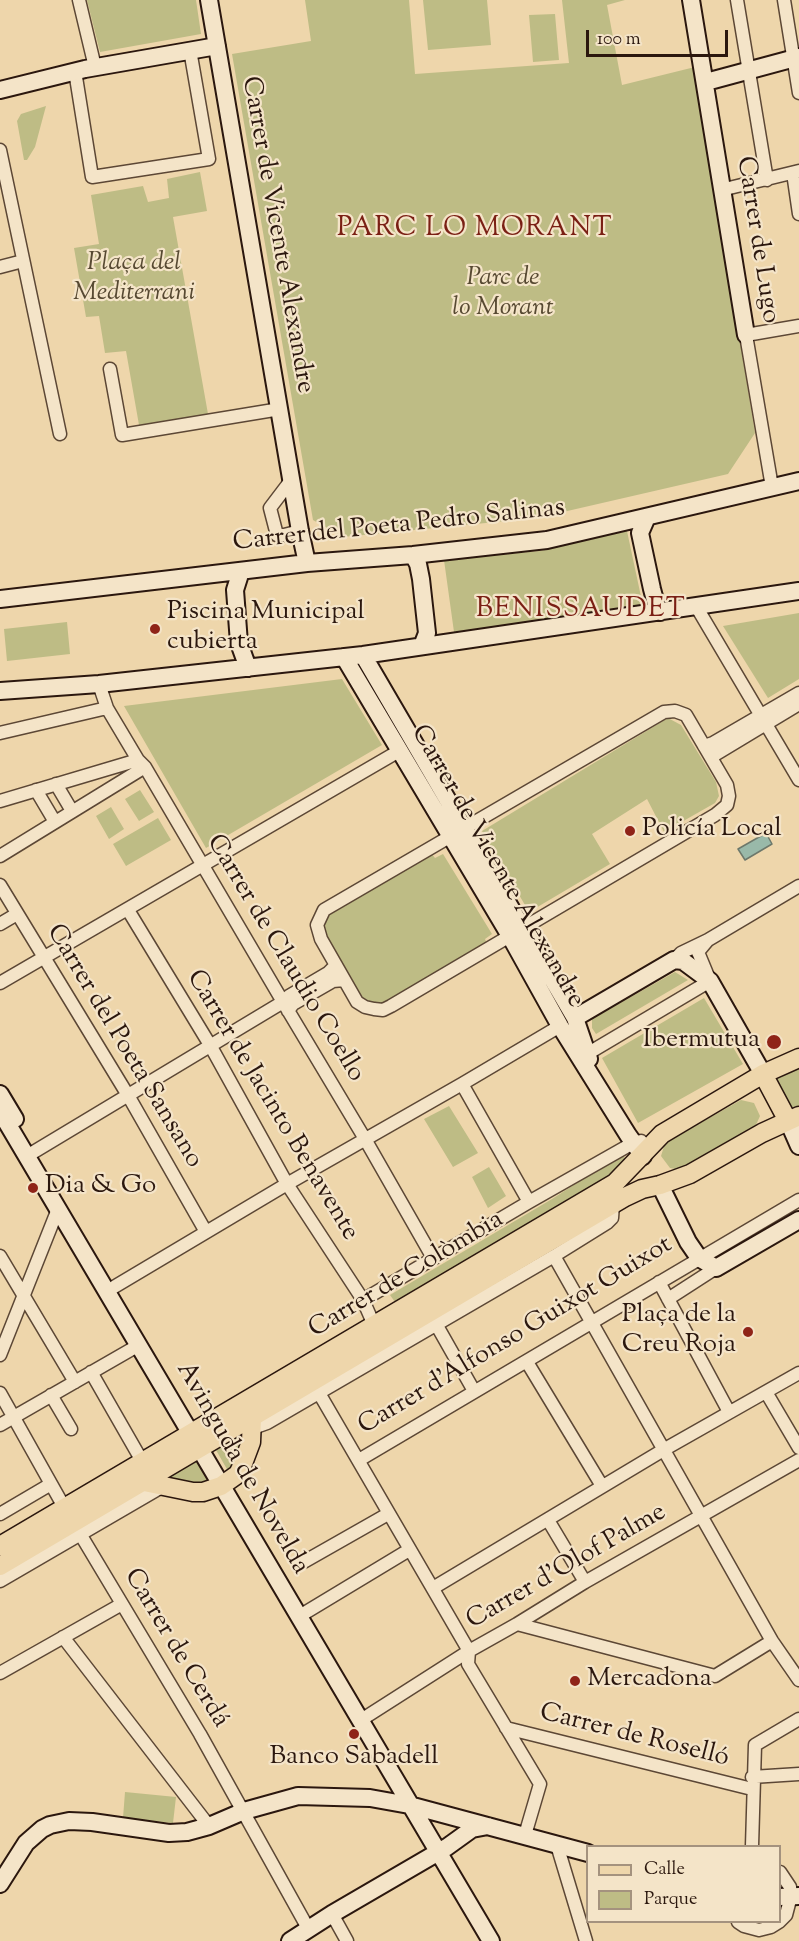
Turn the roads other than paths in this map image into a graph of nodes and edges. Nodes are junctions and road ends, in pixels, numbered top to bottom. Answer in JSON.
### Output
{"nodes":[{"id":1,"x":79,"y":0,"type":"edge"},
{"id":2,"x":209,"y":0,"type":"edge"},
{"id":3,"x":691,"y":0,"type":"edge"},
{"id":4,"x":737,"y":0,"type":"edge"},
{"id":5,"x":784,"y":0,"type":"edge"},
{"id":6,"x":217,"y":46,"type":"junction"},
{"id":7,"x":190,"y":50,"type":"junction"},
{"id":8,"x":796,"y":58,"type":"edge"},
{"id":9,"x":95,"y":67,"type":"junction"},
{"id":10,"x":750,"y":70,"type":"junction"},
{"id":11,"x":75,"y":71,"type":"junction"},
{"id":12,"x":706,"y":82,"type":"junction"},
{"id":13,"x":0,"y":90,"type":"edge"},
{"id":14,"x":799,"y":93,"type":"edge"},
{"id":15,"x":0,"y":150,"type":"edge"},
{"id":16,"x":796,"y":172,"type":"edge"},
{"id":17,"x":767,"y":180,"type":"junction"},
{"id":18,"x":3,"y":183,"type":"edge"},
{"id":19,"x":721,"y":190,"type":"junction"},
{"id":20,"x":799,"y":214,"type":"edge"},
{"id":21,"x":23,"y":261,"type":"junction"},
{"id":22,"x":0,"y":267,"type":"edge"},
{"id":23,"x":799,"y":326,"type":"edge"},
{"id":24,"x":746,"y":335,"type":"junction"},
{"id":25,"x":110,"y":369,"type":"dead end"},
{"id":26,"x":280,"y":409,"type":"junction"},
{"id":27,"x":60,"y":434,"type":"dead end"},
{"id":28,"x":292,"y":479,"type":"junction"},
{"id":29,"x":799,"y":481,"type":"edge"},
{"id":30,"x":772,"y":487,"type":"junction"},
{"id":31,"x":647,"y":517,"type":"junction"},
{"id":32,"x":300,"y":531,"type":"junction"},
{"id":33,"x":413,"y":555,"type":"junction"},
{"id":34,"x":307,"y":563,"type":"junction"},
{"id":35,"x":241,"y":570,"type":"junction"},
{"id":36,"x":799,"y":591,"type":"edge"},
{"id":37,"x":0,"y":599,"type":"edge"},
{"id":38,"x":696,"y":606,"type":"junction"},
{"id":39,"x":660,"y":612,"type":"junction"},
{"id":40,"x":422,"y":646,"type":"junction"},
{"id":41,"x":363,"y":655,"type":"junction"},
{"id":42,"x":344,"y":657,"type":"junction"},
{"id":43,"x":248,"y":668,"type":"junction"},
{"id":44,"x":99,"y":684,"type":"junction"},
{"id":45,"x":0,"y":691,"type":"edge"},
{"id":46,"x":799,"y":693,"type":"edge"},
{"id":47,"x":799,"y":704,"type":"edge"},
{"id":48,"x":107,"y":708,"type":"junction"},
{"id":49,"x":764,"y":720,"type":"junction"},
{"id":50,"x":0,"y":733,"type":"edge"},
{"id":51,"x":704,"y":746,"type":"junction"},
{"id":52,"x":399,"y":751,"type":"junction"},
{"id":53,"x":711,"y":757,"type":"junction"},
{"id":54,"x":141,"y":764,"type":"junction"},
{"id":55,"x":113,"y":769,"type":"junction"},
{"id":56,"x":799,"y":780,"type":"edge"},
{"id":57,"x":121,"y":782,"type":"junction"},
{"id":58,"x":56,"y":784,"type":"junction"},
{"id":59,"x":36,"y":790,"type":"junction"},
{"id":60,"x":0,"y":801,"type":"edge"},
{"id":61,"x":72,"y":811,"type":"junction"},
{"id":62,"x":55,"y":822,"type":"junction"},
{"id":63,"x":457,"y":832,"type":"junction"},
{"id":64,"x":0,"y":856,"type":"edge"},
{"id":65,"x":202,"y":866,"type":"junction"},
{"id":66,"x":0,"y":885,"type":"edge"},
{"id":67,"x":799,"y":886,"type":"edge"},
{"id":68,"x":128,"y":910,"type":"junction"},
{"id":69,"x":17,"y":914,"type":"junction"},
{"id":70,"x":0,"y":924,"type":"edge"},
{"id":71,"x":516,"y":932,"type":"junction"},
{"id":72,"x":708,"y":940,"type":"junction"},
{"id":73,"x":43,"y":958,"type":"junction"},
{"id":74,"x":674,"y":960,"type":"junction"},
{"id":75,"x":336,"y":965,"type":"junction"},
{"id":76,"x":344,"y":980,"type":"junction"},
{"id":77,"x":710,"y":981,"type":"junction"},
{"id":78,"x":0,"y":983,"type":"edge"},
{"id":79,"x":285,"y":1006,"type":"junction"},
{"id":80,"x":568,"y":1022,"type":"junction"},
{"id":81,"x":210,"y":1046,"type":"junction"},
{"id":82,"x":587,"y":1054,"type":"junction"},
{"id":83,"x":799,"y":1058,"type":"edge"},
{"id":84,"x":763,"y":1074,"type":"junction"},
{"id":85,"x":462,"y":1084,"type":"junction"},
{"id":86,"x":0,"y":1094,"type":"edge"},
{"id":87,"x":129,"y":1096,"type":"junction"},
{"id":88,"x":607,"y":1101,"type":"junction"},
{"id":89,"x":0,"y":1111,"type":"edge"},
{"id":90,"x":794,"y":1119,"type":"edge"},
{"id":91,"x":365,"y":1138,"type":"junction"},
{"id":92,"x":799,"y":1146,"type":"edge"},
{"id":93,"x":638,"y":1150,"type":"junction"},
{"id":94,"x":30,"y":1153,"type":"junction"},
{"id":95,"x":287,"y":1184,"type":"junction"},
{"id":96,"x":660,"y":1185,"type":"junction"},
{"id":97,"x":799,"y":1200,"type":"edge"},
{"id":98,"x":529,"y":1202,"type":"junction"},
{"id":99,"x":613,"y":1204,"type":"junction"},
{"id":100,"x":58,"y":1209,"type":"junction"},
{"id":101,"x":798,"y":1220,"type":"edge"},
{"id":102,"x":206,"y":1232,"type":"junction"},
{"id":103,"x":0,"y":1256,"type":"edge"},
{"id":104,"x":554,"y":1256,"type":"junction"},
{"id":105,"x":433,"y":1258,"type":"junction"},
{"id":106,"x":699,"y":1258,"type":"junction"},
{"id":107,"x":716,"y":1268,"type":"junction"},
{"id":108,"x":659,"y":1282,"type":"junction"},
{"id":109,"x":114,"y":1287,"type":"junction"},
{"id":110,"x":24,"y":1295,"type":"junction"},
{"id":111,"x":668,"y":1299,"type":"junction"},
{"id":112,"x":363,"y":1300,"type":"junction"},
{"id":113,"x":593,"y":1321,"type":"junction"},
{"id":114,"x":436,"y":1324,"type":"junction"},
{"id":115,"x":374,"y":1325,"type":"junction"},
{"id":116,"x":138,"y":1345,"type":"junction"},
{"id":117,"x":0,"y":1355,"type":"edge"},
{"id":118,"x":527,"y":1362,"type":"junction"},
{"id":119,"x":91,"y":1372,"type":"junction"},
{"id":120,"x":799,"y":1372,"type":"edge"},
{"id":121,"x":75,"y":1382,"type":"junction"},
{"id":122,"x":474,"y":1391,"type":"junction"},
{"id":123,"x":766,"y":1392,"type":"junction"},
{"id":124,"x":0,"y":1393,"type":"edge"},
{"id":125,"x":319,"y":1393,"type":"junction"},
{"id":126,"x":51,"y":1395,"type":"junction"},
{"id":127,"x":729,"y":1412,"type":"junction"},
{"id":128,"x":14,"y":1417,"type":"junction"},
{"id":129,"x":247,"y":1424,"type":"junction"},
{"id":130,"x":0,"y":1425,"type":"edge"},
{"id":131,"x":71,"y":1429,"type":"dead end"},
{"id":132,"x":200,"y":1438,"type":"junction"},
{"id":133,"x":799,"y":1448,"type":"edge"},
{"id":134,"x":664,"y":1449,"type":"junction"},
{"id":135,"x":359,"y":1460,"type":"junction"},
{"id":136,"x":799,"y":1460,"type":"edge"},
{"id":137,"x":142,"y":1461,"type":"junction"},
{"id":138,"x":144,"y":1482,"type":"junction"},
{"id":139,"x":51,"y":1484,"type":"junction"},
{"id":140,"x":225,"y":1484,"type":"junction"},
{"id":141,"x":166,"y":1485,"type":"junction"},
{"id":142,"x":602,"y":1486,"type":"junction"},
{"id":143,"x":0,"y":1514,"type":"edge"},
{"id":144,"x":388,"y":1514,"type":"junction"},
{"id":145,"x":702,"y":1516,"type":"junction"},
{"id":146,"x":548,"y":1520,"type":"junction"},
{"id":147,"x":73,"y":1521,"type":"junction"},
{"id":148,"x":0,"y":1546,"type":"edge"},
{"id":149,"x":409,"y":1550,"type":"junction"},
{"id":150,"x":300,"y":1564,"type":"dead end"},
{"id":151,"x":0,"y":1566,"type":"edge"},
{"id":152,"x":0,"y":1581,"type":"edge"},
{"id":153,"x":585,"y":1582,"type":"junction"},
{"id":154,"x":433,"y":1588,"type":"junction"},
{"id":155,"x":122,"y":1604,"type":"junction"},
{"id":156,"x":298,"y":1617,"type":"junction"},
{"id":157,"x":517,"y":1624,"type":"junction"},
{"id":158,"x":63,"y":1637,"type":"junction"},
{"id":159,"x":772,"y":1641,"type":"junction"},
{"id":160,"x":469,"y":1650,"type":"junction"},
{"id":161,"x":0,"y":1673,"type":"edge"},
{"id":162,"x":799,"y":1680,"type":"edge"},
{"id":163,"x":799,"y":1719,"type":"edge"},
{"id":164,"x":361,"y":1720,"type":"junction"},
{"id":165,"x":506,"y":1728,"type":"junction"},
{"id":166,"x":799,"y":1774,"type":"edge"},
{"id":167,"x":752,"y":1783,"type":"junction"},
{"id":168,"x":409,"y":1805,"type":"junction"},
{"id":169,"x":244,"y":1811,"type":"junction"},
{"id":170,"x":447,"y":1814,"type":"junction"},
{"id":171,"x":209,"y":1826,"type":"junction"},
{"id":172,"x":489,"y":1826,"type":"junction"},
{"id":173,"x":525,"y":1835,"type":"junction"},
{"id":174,"x":557,"y":1845,"type":"junction"},
{"id":175,"x":752,"y":1845,"type":"edge"},
{"id":176,"x":447,"y":1847,"type":"junction"},
{"id":177,"x":586,"y":1852,"type":"edge"},
{"id":178,"x":781,"y":1874,"type":"edge"},
{"id":179,"x":0,"y":1884,"type":"edge"},
{"id":180,"x":790,"y":1896,"type":"edge"},
{"id":181,"x":332,"y":1914,"type":"junction"},
{"id":182,"x":781,"y":1919,"type":"edge"},
{"id":183,"x":740,"y":1923,"type":"edge"},
{"id":184,"x":778,"y":1923,"type":"edge"},
{"id":185,"x":309,"y":1930,"type":"junction"},
{"id":186,"x":759,"y":1936,"type":"edge"},
{"id":187,"x":290,"y":1941,"type":"edge"},
{"id":188,"x":347,"y":1941,"type":"edge"},
{"id":189,"x":491,"y":1941,"type":"edge"},
{"id":190,"x":586,"y":1941,"type":"edge"}],
"edges":[{"from":1,"to":9,"type":"street"},
{"from":2,"to":6,"type":"street","name":"Carrer de Vicente Alexandre"},
{"from":3,"to":12,"type":"street","name":"Carrer de Lugo"},
{"from":4,"to":10,"type":"street"},
{"from":5,"to":8,"type":"street"},
{"from":6,"to":7,"type":"street"},
{"from":6,"to":26,"type":"street","name":"Carrer de Vicente Alexandre"},
{"from":7,"to":9,"type":"street"},
{"from":7,"to":11,"type":"street","name":"Carrer de Vicente Alexandre"},
{"from":8,"to":10,"type":"street"},
{"from":8,"to":14,"type":"street"},
{"from":9,"to":11,"type":"street"},
{"from":10,"to":12,"type":"street"},
{"from":10,"to":17,"type":"street"},
{"from":11,"to":13,"type":"street"},
{"from":12,"to":19,"type":"street","name":"Carrer de Lugo"},
{"from":15,"to":18,"type":"street"},
{"from":16,"to":17,"type":"street"},
{"from":16,"to":20,"type":"street"},
{"from":17,"to":19,"type":"street"},
{"from":18,"to":21,"type":"street"},
{"from":19,"to":24,"type":"street","name":"Carrer de Lugo"},
{"from":21,"to":22,"type":"street"},
{"from":21,"to":27,"type":"street"},
{"from":23,"to":24,"type":"street"},
{"from":24,"to":30,"type":"street","name":"Carrer de Lugo"},
{"from":25,"to":26,"type":"street"},
{"from":26,"to":28,"type":"street","name":"Carrer de Vicente Alexandre"},
{"from":28,"to":32,"type":"street","name":"Carrer de Vicente Alexandre"},
{"from":28,"to":32,"type":"street"},
{"from":29,"to":30,"type":"street","name":"Carrer del Poeta Pedro Salinas"},
{"from":30,"to":31,"type":"street","name":"Carrer del Poeta Pedro Salinas"},
{"from":31,"to":33,"type":"street","name":"Carrer del Poeta Pedro Salinas"},
{"from":31,"to":39,"type":"street"},
{"from":32,"to":34,"type":"street","name":"Carrer de Vicente Alexandre"},
{"from":33,"to":34,"type":"street","name":"Carrer del Poeta Pedro Salinas"},
{"from":33,"to":40,"type":"street"},
{"from":34,"to":35,"type":"street","name":"Carrer del Poeta Pedro Salinas"},
{"from":35,"to":37,"type":"street","name":"Carrer del Poeta Pedro Salinas"},
{"from":35,"to":43,"type":"street"},
{"from":36,"to":38,"type":"street"},
{"from":38,"to":39,"type":"street"},
{"from":38,"to":49,"type":"street"},
{"from":39,"to":40,"type":"street"},
{"from":40,"to":41,"type":"street"},
{"from":41,"to":42,"type":"street"},
{"from":41,"to":63,"type":"street","name":"Carrer de Vicente Alexandre"},
{"from":42,"to":43,"type":"street"},
{"from":42,"to":52,"type":"street","name":"Carrer de Vicente Alexandre"},
{"from":43,"to":44,"type":"street"},
{"from":44,"to":45,"type":"street"},
{"from":44,"to":48,"type":"street","name":"Carrer de Claudio Coello"},
{"from":46,"to":49,"type":"street"},
{"from":47,"to":49,"type":"street"},
{"from":48,"to":50,"type":"street"},
{"from":48,"to":54,"type":"street","name":"Carrer de Claudio Coello"},
{"from":49,"to":51,"type":"street"},
{"from":49,"to":53,"type":"street"},
{"from":49,"to":56,"type":"street"},
{"from":51,"to":53,"type":"street"},
{"from":51,"to":63,"type":"street"},
{"from":52,"to":63,"type":"street","name":"Carrer de Vicente Alexandre"},
{"from":52,"to":65,"type":"street"},
{"from":53,"to":71,"type":"street"},
{"from":54,"to":55,"type":"street"},
{"from":54,"to":57,"type":"street"},
{"from":54,"to":65,"type":"street","name":"Carrer de Claudio Coello"},
{"from":55,"to":57,"type":"street"},
{"from":55,"to":58,"type":"street"},
{"from":57,"to":61,"type":"street"},
{"from":58,"to":59,"type":"street"},
{"from":58,"to":61,"type":"street"},
{"from":59,"to":60,"type":"street"},
{"from":59,"to":62,"type":"street"},
{"from":61,"to":62,"type":"street"},
{"from":62,"to":64,"type":"street"},
{"from":63,"to":71,"type":"street","name":"Carrer de Vicente Alexandre"},
{"from":63,"to":75,"type":"street"},
{"from":65,"to":68,"type":"street"},
{"from":65,"to":79,"type":"street","name":"Carrer de Claudio Coello"},
{"from":66,"to":69,"type":"street","name":"Carrer del Poeta Sansano"},
{"from":67,"to":72,"type":"street"},
{"from":68,"to":73,"type":"street"},
{"from":68,"to":81,"type":"street","name":"Carrer de Jacinto Benavente"},
{"from":69,"to":70,"type":"street"},
{"from":69,"to":73,"type":"street","name":"Carrer del Poeta Sansano"},
{"from":71,"to":76,"type":"street"},
{"from":71,"to":80,"type":"street","name":"Carrer de Vicente Alexandre"},
{"from":72,"to":74,"type":"street"},
{"from":72,"to":77,"type":"street"},
{"from":73,"to":78,"type":"street"},
{"from":73,"to":87,"type":"street","name":"Carrer del Poeta Sansano"},
{"from":74,"to":77,"type":"street"},
{"from":74,"to":80,"type":"street"},
{"from":75,"to":76,"type":"street"},
{"from":75,"to":79,"type":"street"},
{"from":76,"to":79,"type":"street"},
{"from":77,"to":82,"type":"street"},
{"from":77,"to":84,"type":"street"},
{"from":79,"to":81,"type":"street"},
{"from":79,"to":91,"type":"street","name":"Carrer de Claudio Coello"},
{"from":80,"to":82,"type":"street","name":"Carrer de Vicente Alexandre"},
{"from":80,"to":85,"type":"street"},
{"from":80,"to":88,"type":"street","name":"Carrer de Vicente Alexandre"},
{"from":81,"to":87,"type":"street"},
{"from":81,"to":95,"type":"street","name":"Carrer de Jacinto Benavente"},
{"from":82,"to":88,"type":"street","name":"Carrer de Vicente Alexandre"},
{"from":83,"to":84,"type":"main road","name":"Carrer de Colòmbia"},
{"from":84,"to":90,"type":"main road"},
{"from":84,"to":93,"type":"main road","name":"Carrer de Colòmbia"},
{"from":85,"to":91,"type":"street"},
{"from":85,"to":98,"type":"street"},
{"from":86,"to":94,"type":"street","name":"Avinguda de Novelda"},
{"from":87,"to":94,"type":"street"},
{"from":87,"to":102,"type":"street","name":"Carrer del Poeta Sansano"},
{"from":88,"to":93,"type":"street","name":"Carrer de Vicente Alexandre"},
{"from":89,"to":94,"type":"street","name":"Avinguda de Novelda"},
{"from":90,"to":92,"type":"street"},
{"from":90,"to":96,"type":"main road","name":"Carrer de Colòmbia"},
{"from":91,"to":95,"type":"street"},
{"from":91,"to":105,"type":"street","name":"Carrer de Claudio Coello"},
{"from":93,"to":96,"type":"main road"},
{"from":93,"to":98,"type":"street","name":"Carrer de Colòmbia"},
{"from":93,"to":115,"type":"main road","name":"Carrer de Colòmbia"},
{"from":94,"to":100,"type":"street","name":"Avinguda de Novelda"},
{"from":94,"to":109,"type":"street","name":"Avinguda de Novelda"},
{"from":95,"to":102,"type":"street"},
{"from":95,"to":112,"type":"street","name":"Carrer de Jacinto Benavente"},
{"from":96,"to":99,"type":"main road","name":"Carrer de Colòmbia"},
{"from":96,"to":106,"type":"street"},
{"from":97,"to":106,"type":"street","name":"Carrer d'Alfonso Guixot Guixot"},
{"from":98,"to":105,"type":"street","name":"Carrer de Colòmbia"},
{"from":99,"to":104,"type":"street","name":"Carrer de Colòmbia"},
{"from":99,"to":129,"type":"main road","name":"Carrer de Colòmbia"},
{"from":100,"to":110,"type":"street"},
{"from":100,"to":116,"type":"street","name":"Avinguda de Novelda"},
{"from":101,"to":107,"type":"street"},
{"from":102,"to":109,"type":"street"},
{"from":103,"to":110,"type":"street"},
{"from":104,"to":113,"type":"street"},
{"from":104,"to":114,"type":"street","name":"Carrer de Colòmbia"},
{"from":105,"to":112,"type":"street","name":"Carrer de Colòmbia"},
{"from":106,"to":107,"type":"street","name":"Carrer d'Alfonso Guixot Guixot"},
{"from":106,"to":108,"type":"street","name":"Carrer d'Alfonso Guixot Guixot"},
{"from":107,"to":111,"type":"street"},
{"from":108,"to":111,"type":"street"},
{"from":108,"to":113,"type":"street","name":"Carrer d'Alfonso Guixot Guixot"},
{"from":109,"to":132,"type":"street","name":"Avinguda de Novelda"},
{"from":110,"to":117,"type":"street"},
{"from":110,"to":121,"type":"street"},
{"from":111,"to":127,"type":"street"},
{"from":112,"to":115,"type":"street","name":"Carrer de Jacinto Benavente"},
{"from":113,"to":118,"type":"street","name":"Carrer d'Alfonso Guixot Guixot"},
{"from":113,"to":134,"type":"street"},
{"from":114,"to":122,"type":"street"},
{"from":114,"to":125,"type":"street","name":"Carrer de Colòmbia"},
{"from":115,"to":132,"type":"main road","name":"Carrer de Colòmbia"},
{"from":116,"to":119,"type":"street"},
{"from":116,"to":132,"type":"street","name":"Avinguda de Novelda"},
{"from":118,"to":122,"type":"street","name":"Carrer d'Alfonso Guixot Guixot"},
{"from":118,"to":142,"type":"street"},
{"from":119,"to":121,"type":"street"},
{"from":119,"to":137,"type":"street"},
{"from":120,"to":123,"type":"street"},
{"from":121,"to":126,"type":"street"},
{"from":122,"to":135,"type":"street","name":"Carrer d'Alfonso Guixot Guixot"},
{"from":123,"to":127,"type":"street"},
{"from":123,"to":133,"type":"street"},
{"from":124,"to":128,"type":"street","name":"Carrer de Cerdá"},
{"from":125,"to":129,"type":"street","name":"Carrer de Colòmbia"},
{"from":125,"to":135,"type":"street"},
{"from":126,"to":128,"type":"street"},
{"from":126,"to":131,"type":"street"},
{"from":127,"to":134,"type":"street"},
{"from":128,"to":130,"type":"street"},
{"from":128,"to":139,"type":"street","name":"Carrer de Cerdá"},
{"from":129,"to":132,"type":"main road","name":"Carrer de Colòmbia"},
{"from":129,"to":140,"type":"main road"},
{"from":132,"to":137,"type":"main road"},
{"from":132,"to":138,"type":"main road"},
{"from":132,"to":140,"type":"street","name":"Avinguda de Novelda"},
{"from":134,"to":142,"type":"street"},
{"from":134,"to":145,"type":"street"},
{"from":135,"to":144,"type":"street"},
{"from":136,"to":145,"type":"street","name":"Carrer d'Olof Palme"},
{"from":137,"to":147,"type":"main road"},
{"from":138,"to":141,"type":"main road"},
{"from":138,"to":147,"type":"main road"},
{"from":139,"to":143,"type":"street"},
{"from":139,"to":147,"type":"street","name":"Carrer de Cerdá"},
{"from":140,"to":141,"type":"main road"},
{"from":140,"to":156,"type":"street","name":"Avinguda de Novelda"},
{"from":141,"to":147,"type":"street"},
{"from":142,"to":146,"type":"street"},
{"from":144,"to":149,"type":"street"},
{"from":144,"to":150,"type":"street"},
{"from":145,"to":153,"type":"street","name":"Carrer d'Olof Palme"},
{"from":145,"to":159,"type":"street"},
{"from":146,"to":153,"type":"street"},
{"from":146,"to":154,"type":"street"},
{"from":147,"to":148,"type":"main road"},
{"from":147,"to":151,"type":"main road"},
{"from":147,"to":152,"type":"street"},
{"from":147,"to":155,"type":"street","name":"Carrer de Cerdá"},
{"from":149,"to":154,"type":"street"},
{"from":149,"to":156,"type":"street"},
{"from":153,"to":157,"type":"street","name":"Carrer d'Olof Palme"},
{"from":154,"to":160,"type":"street"},
{"from":155,"to":158,"type":"street"},
{"from":155,"to":169,"type":"street","name":"Carrer de Cerdá"},
{"from":156,"to":164,"type":"street","name":"Avinguda de Novelda"},
{"from":157,"to":159,"type":"street"},
{"from":157,"to":160,"type":"street","name":"Carrer d'Olof Palme"},
{"from":158,"to":161,"type":"street"},
{"from":158,"to":171,"type":"street"},
{"from":159,"to":162,"type":"street"},
{"from":160,"to":164,"type":"street","name":"Carrer d'Olof Palme"},
{"from":160,"to":165,"type":"street"},
{"from":163,"to":167,"type":"street"},
{"from":164,"to":168,"type":"street","name":"Avinguda de Novelda"},
{"from":165,"to":167,"type":"street","name":"Carrer de Roselló"},
{"from":165,"to":173,"type":"street"},
{"from":166,"to":167,"type":"street","name":"Carrer de Roselló"},
{"from":167,"to":175,"type":"street"},
{"from":168,"to":169,"type":"street"},
{"from":168,"to":170,"type":"street"},
{"from":168,"to":176,"type":"street","name":"Avinguda de Novelda"},
{"from":169,"to":171,"type":"street"},
{"from":169,"to":185,"type":"street","name":"Carrer de Cerdá"},
{"from":170,"to":172,"type":"street"},
{"from":170,"to":176,"type":"street"},
{"from":171,"to":179,"type":"street"},
{"from":172,"to":173,"type":"street"},
{"from":172,"to":176,"type":"street"},
{"from":173,"to":174,"type":"street"},
{"from":174,"to":177,"type":"street"},
{"from":174,"to":190,"type":"street"},
{"from":176,"to":181,"type":"street"},
{"from":176,"to":189,"type":"street"},
{"from":178,"to":180,"type":"street"},
{"from":180,"to":182,"type":"street"},
{"from":181,"to":185,"type":"street"},
{"from":181,"to":188,"type":"street"},
{"from":183,"to":186,"type":"street"},
{"from":184,"to":186,"type":"street"},
{"from":185,"to":187,"type":"street"}]}
